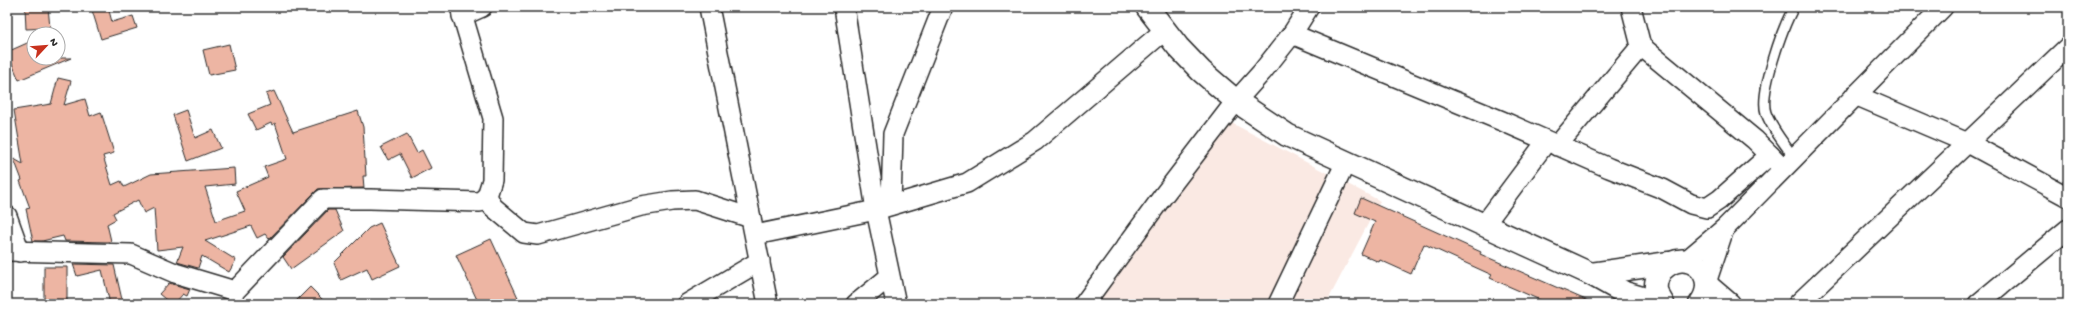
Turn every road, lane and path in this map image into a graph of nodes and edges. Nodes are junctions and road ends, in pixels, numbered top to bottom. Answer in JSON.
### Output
{"nodes":[{"id":1,"x":482,"y":7,"type":"edge"},
{"id":2,"x":709,"y":7,"type":"edge"},
{"id":3,"x":844,"y":7,"type":"edge"},
{"id":4,"x":943,"y":7,"type":"edge"},
{"id":5,"x":1147,"y":7,"type":"edge"},
{"id":6,"x":1309,"y":7,"type":"edge"},
{"id":7,"x":1630,"y":7,"type":"edge"},
{"id":8,"x":1794,"y":7,"type":"edge"},
{"id":9,"x":1943,"y":7,"type":"edge"},
{"id":10,"x":461,"y":11,"type":"edge"},
{"id":11,"x":1166,"y":30,"type":"junction"},
{"id":12,"x":1292,"y":34,"type":"junction"},
{"id":13,"x":1641,"y":46,"type":"junction"},
{"id":14,"x":2068,"y":47,"type":"edge"},
{"id":15,"x":1855,"y":95,"type":"junction"},
{"id":16,"x":1236,"y":101,"type":"junction"},
{"id":17,"x":1968,"y":143,"type":"junction"},
{"id":18,"x":1552,"y":144,"type":"junction"},
{"id":19,"x":1770,"y":155,"type":"junction"},
{"id":20,"x":1346,"y":162,"type":"junction"},
{"id":21,"x":1789,"y":163,"type":"junction"},
{"id":22,"x":487,"y":196,"type":"junction"},
{"id":23,"x":2068,"y":198,"type":"edge"},
{"id":24,"x":883,"y":207,"type":"junction"},
{"id":25,"x":7,"y":216,"type":"edge"},
{"id":26,"x":1484,"y":225,"type":"junction"},
{"id":27,"x":753,"y":227,"type":"junction"},
{"id":28,"x":1725,"y":228,"type":"junction"},
{"id":29,"x":2068,"y":229,"type":"edge"},
{"id":30,"x":14,"y":252,"type":"edge"},
{"id":31,"x":760,"y":261,"type":"junction"},
{"id":32,"x":1678,"y":261,"type":"junction"},
{"id":33,"x":1591,"y":274,"type":"junction"},
{"id":34,"x":889,"y":277,"type":"junction"},
{"id":35,"x":1705,"y":290,"type":"edge"},
{"id":36,"x":687,"y":304,"type":"edge"},
{"id":37,"x":768,"y":304,"type":"edge"},
{"id":38,"x":856,"y":304,"type":"edge"},
{"id":39,"x":896,"y":304,"type":"edge"},
{"id":40,"x":1084,"y":304,"type":"edge"},
{"id":41,"x":1278,"y":304,"type":"edge"},
{"id":42,"x":1663,"y":304,"type":"edge"},
{"id":43,"x":1729,"y":304,"type":"edge"},
{"id":44,"x":1798,"y":304,"type":"edge"},
{"id":45,"x":1978,"y":304,"type":"edge"}],
"edges":[{"from":1,"to":10,"type":"street"},
{"from":2,"to":27,"type":"street"},
{"from":3,"to":24,"type":"street"},
{"from":4,"to":24,"type":"street"},
{"from":5,"to":11,"type":"main road"},
{"from":6,"to":12,"type":"street"},
{"from":7,"to":13,"type":"street"},
{"from":8,"to":21,"type":"lane"},
{"from":9,"to":15,"type":"street"},
{"from":10,"to":22,"type":"street"},
{"from":11,"to":16,"type":"main road"},
{"from":11,"to":24,"type":"street"},
{"from":12,"to":16,"type":"street"},
{"from":12,"to":18,"type":"street"},
{"from":13,"to":18,"type":"street"},
{"from":13,"to":19,"type":"street"},
{"from":14,"to":17,"type":"street"},
{"from":15,"to":17,"type":"street"},
{"from":15,"to":21,"type":"street"},
{"from":16,"to":20,"type":"main road"},
{"from":16,"to":40,"type":"street"},
{"from":17,"to":23,"type":"street"},
{"from":17,"to":44,"type":"street"},
{"from":18,"to":19,"type":"street"},
{"from":18,"to":26,"type":"street"},
{"from":19,"to":21,"type":"street"},
{"from":20,"to":26,"type":"main road"},
{"from":20,"to":41,"type":"street"},
{"from":21,"to":28,"type":"street"},
{"from":22,"to":27,"type":"street"},
{"from":22,"to":30,"type":"street"},
{"from":24,"to":27,"type":"street"},
{"from":24,"to":34,"type":"street"},
{"from":25,"to":30,"type":"street"},
{"from":26,"to":33,"type":"main road"},
{"from":27,"to":31,"type":"street"},
{"from":28,"to":32,"type":"street"},
{"from":28,"to":35,"type":"street"},
{"from":29,"to":45,"type":"street"},
{"from":31,"to":36,"type":"street"},
{"from":31,"to":37,"type":"street"},
{"from":32,"to":33,"type":"main road"},
{"from":32,"to":35,"type":"main road"},
{"from":32,"to":42,"type":"main road"},
{"from":33,"to":42,"type":"main road"},
{"from":34,"to":38,"type":"street"},
{"from":34,"to":39,"type":"street"},
{"from":35,"to":43,"type":"main road"}]}
